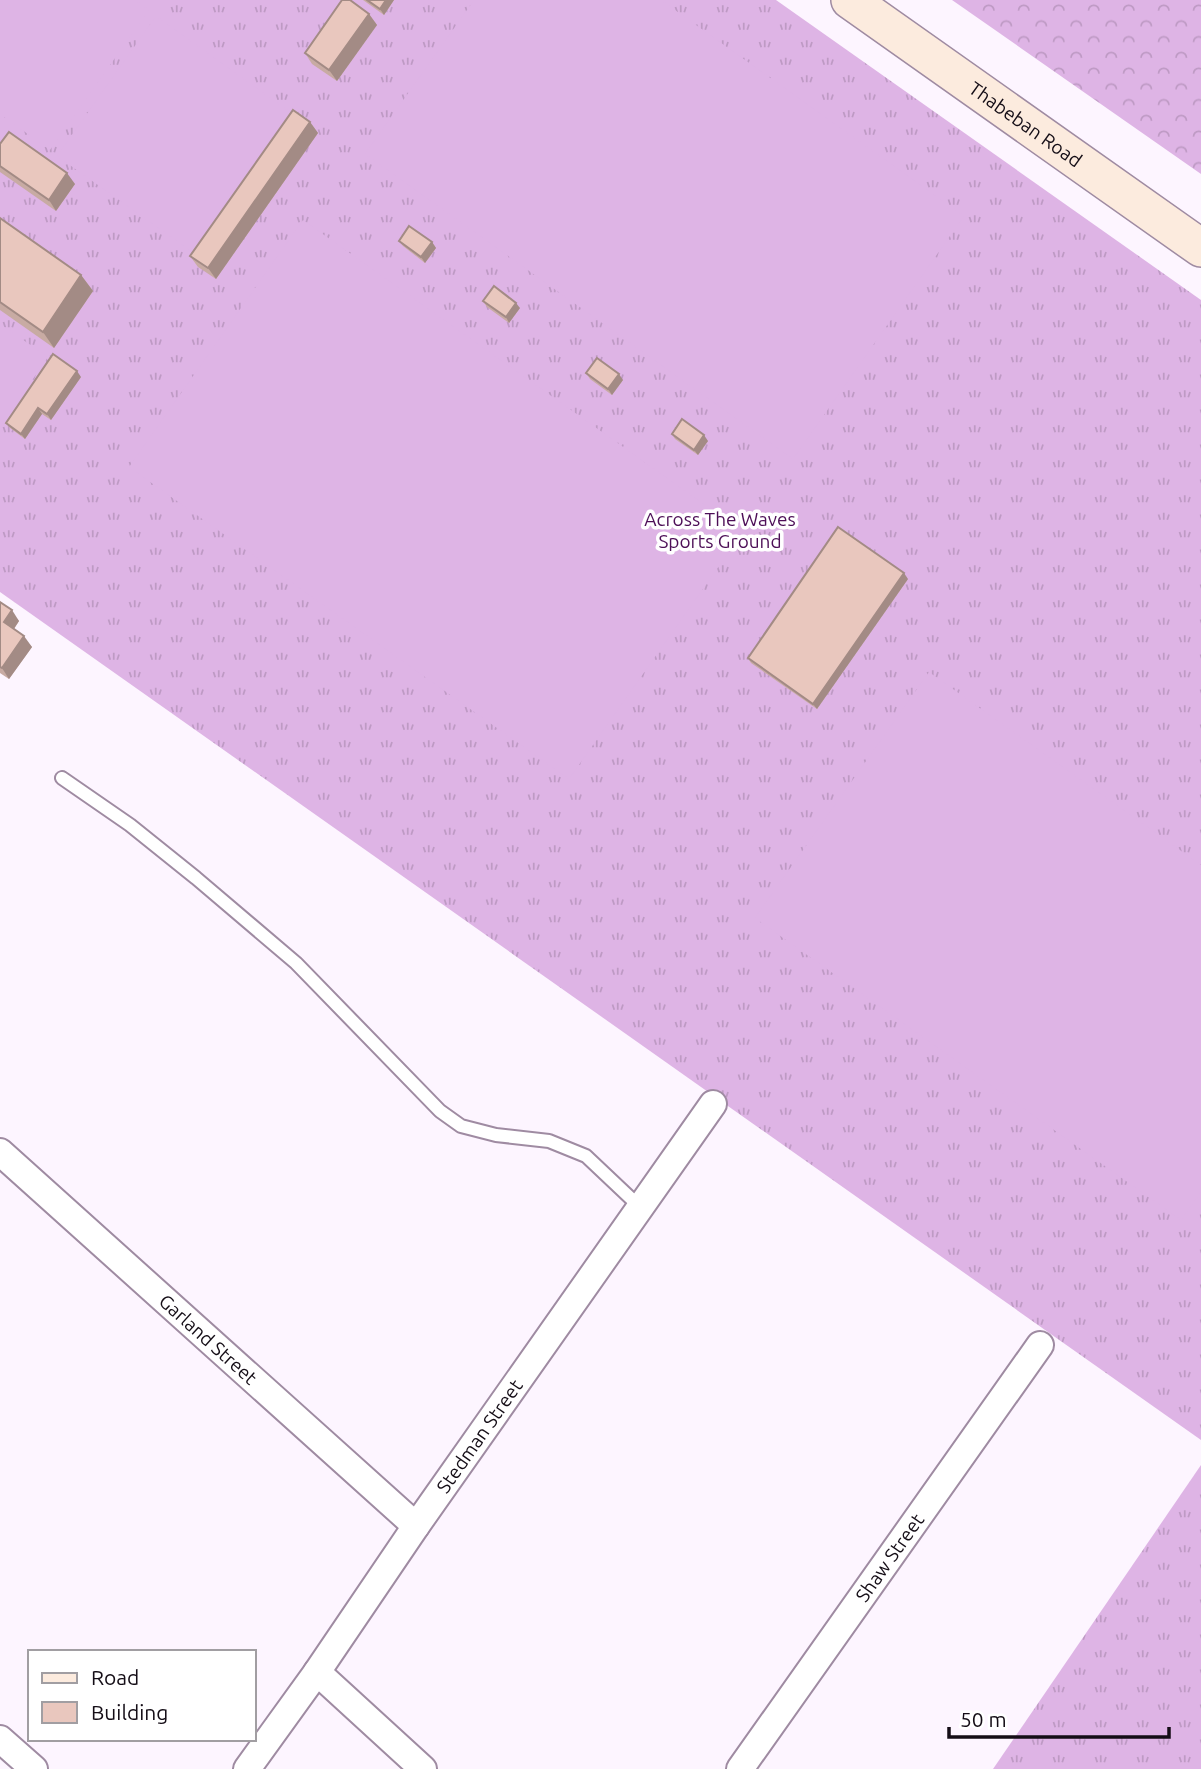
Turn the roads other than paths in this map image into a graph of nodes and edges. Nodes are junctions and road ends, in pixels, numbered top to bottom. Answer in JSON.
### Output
{"nodes":[{"id":1,"x":850,"y":0,"type":"edge"},
{"id":2,"x":1201,"y":248,"type":"edge"},
{"id":3,"x":62,"y":778,"type":"dead end"},
{"id":4,"x":713,"y":1104,"type":"dead end"},
{"id":5,"x":0,"y":1152,"type":"edge"},
{"id":6,"x":641,"y":1208,"type":"junction"},
{"id":7,"x":1040,"y":1345,"type":"dead end"},
{"id":8,"x":416,"y":1526,"type":"junction"},
{"id":9,"x":317,"y":1672,"type":"junction"},
{"id":10,"x":0,"y":1739,"type":"edge"},
{"id":11,"x":34,"y":1769,"type":"edge"},
{"id":12,"x":247,"y":1769,"type":"edge"},
{"id":13,"x":423,"y":1769,"type":"edge"},
{"id":14,"x":740,"y":1769,"type":"edge"}],
"edges":[{"from":1,"to":2,"type":"street","name":"Thabeban Road"},
{"from":3,"to":6,"type":"lane"},
{"from":4,"to":6,"type":"street","name":"Stedman Street"},
{"from":5,"to":8,"type":"street","name":"Garland Street"},
{"from":6,"to":8,"type":"street","name":"Stedman Street"},
{"from":7,"to":14,"type":"street","name":"Shaw Street"},
{"from":8,"to":9,"type":"street","name":"Stedman Street"},
{"from":9,"to":12,"type":"street","name":"Stedman Street"},
{"from":9,"to":13,"type":"street"},
{"from":10,"to":11,"type":"street"}]}
